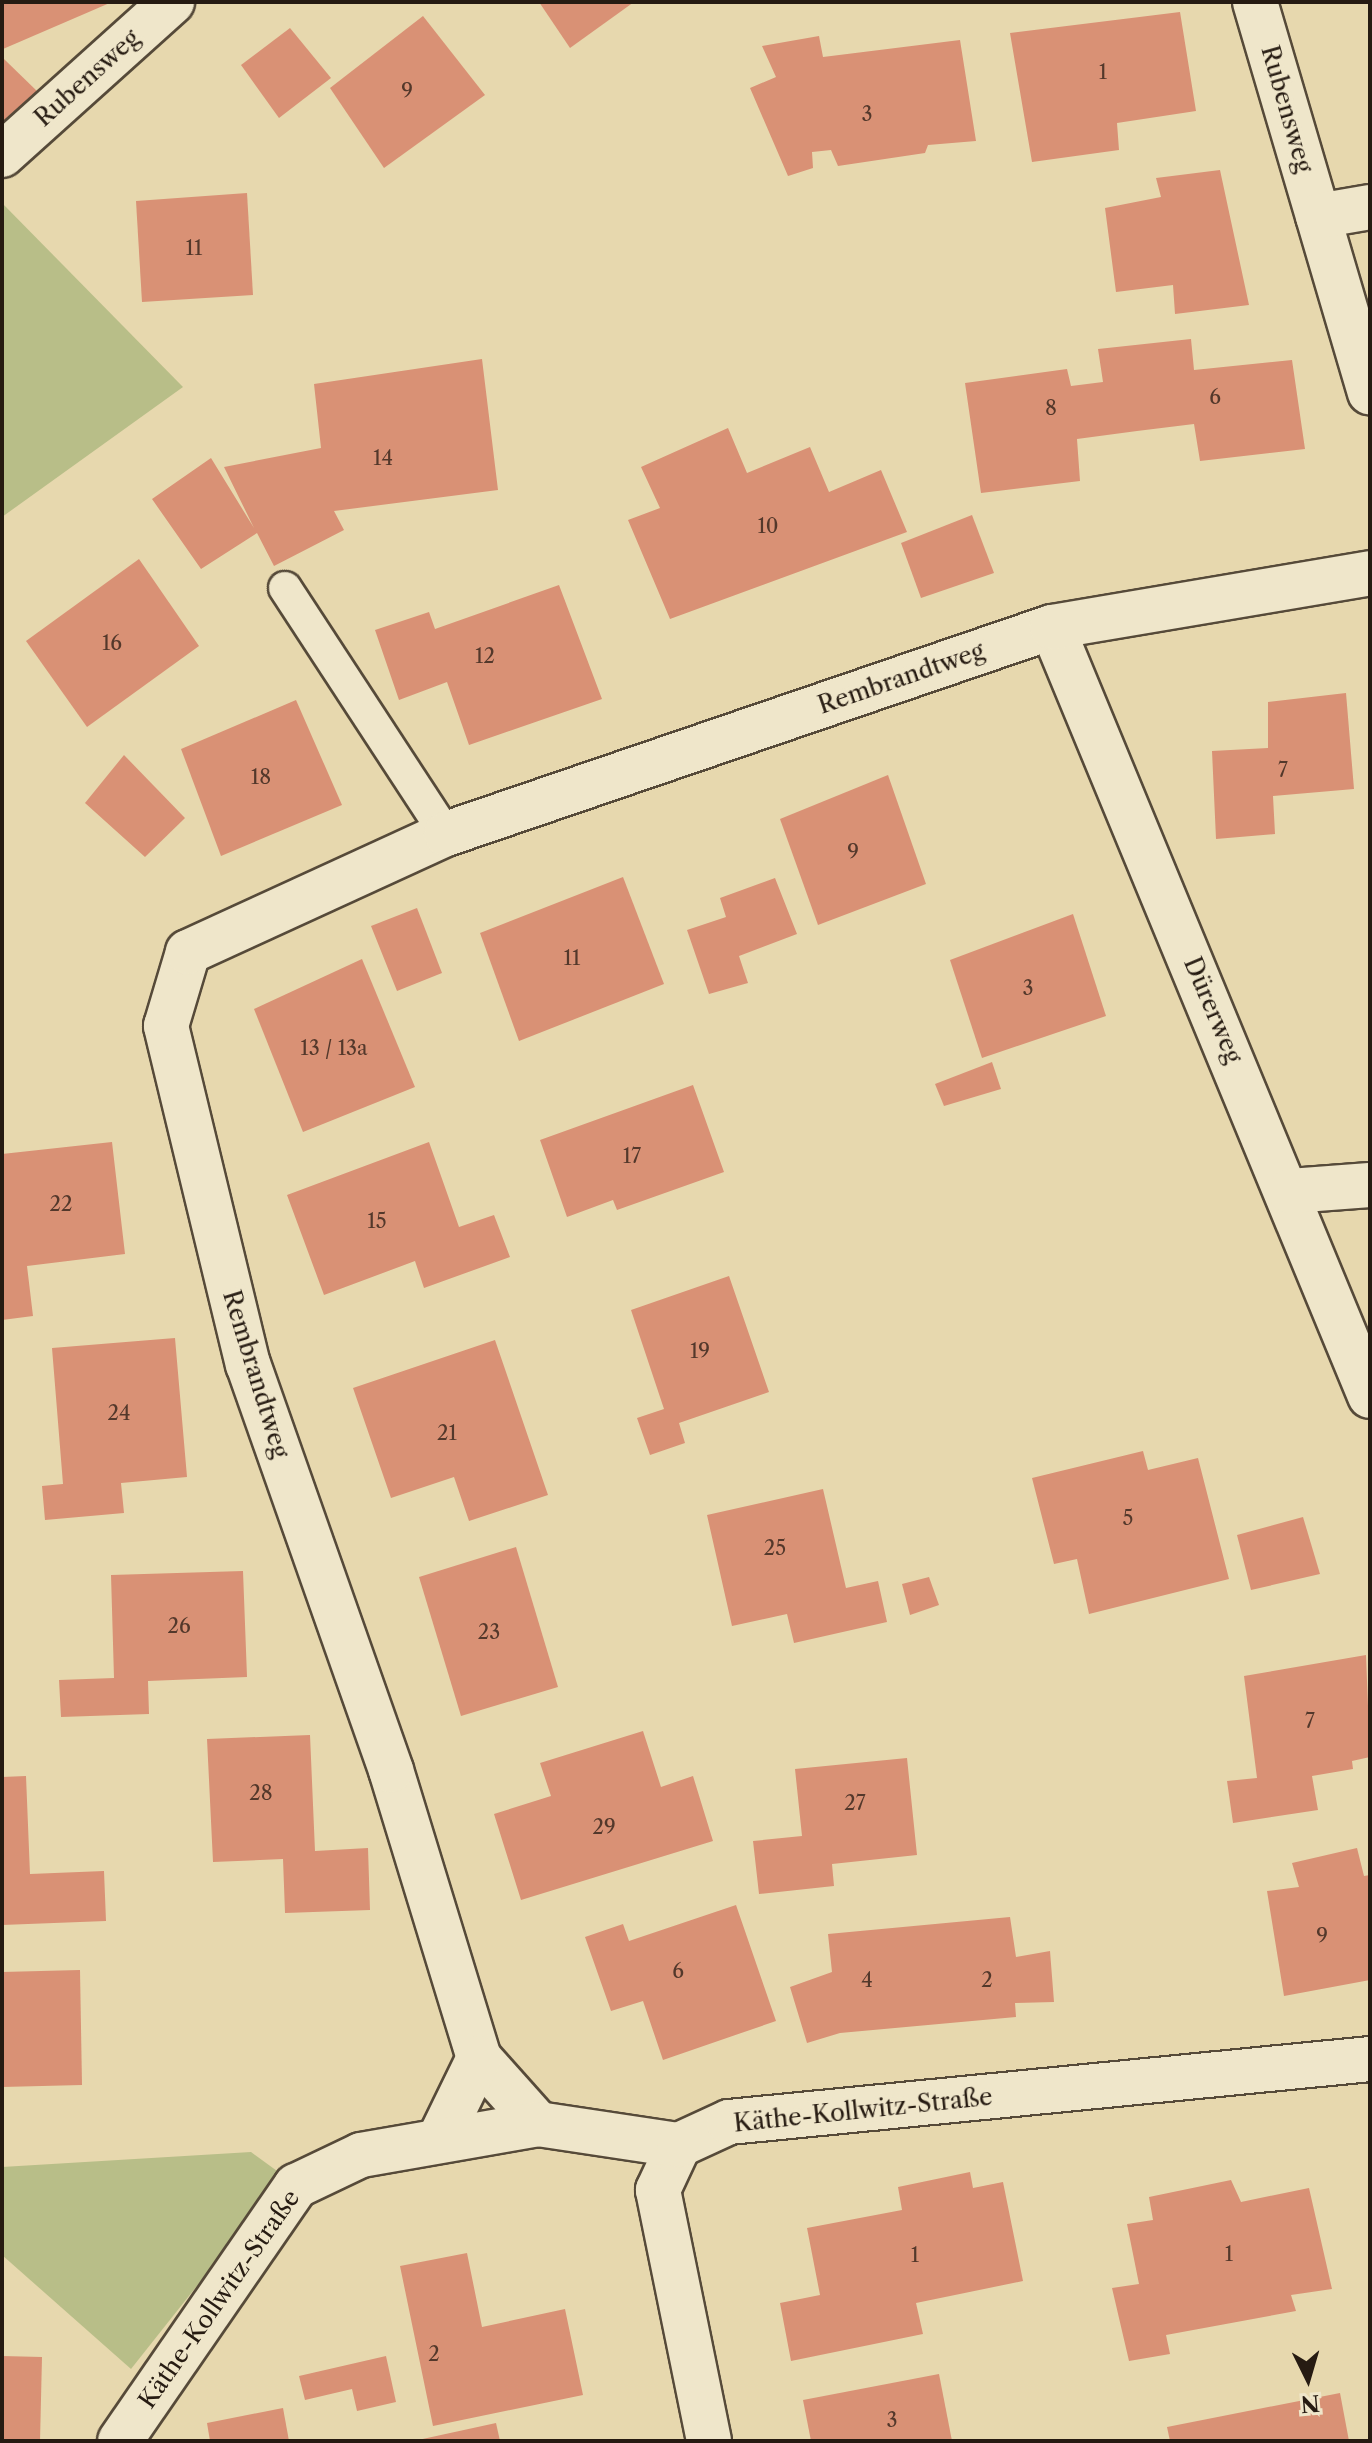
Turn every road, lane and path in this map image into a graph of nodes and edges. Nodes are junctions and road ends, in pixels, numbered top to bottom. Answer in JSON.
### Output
{"nodes":[{"id":1,"x":172,"y":2,"type":"edge"},
{"id":2,"x":1255,"y":2,"type":"edge"},
{"id":3,"x":2,"y":155,"type":"edge"},
{"id":4,"x":1370,"y":207,"type":"edge"},
{"id":5,"x":1318,"y":216,"type":"junction"},
{"id":6,"x":1370,"y":392,"type":"edge"},
{"id":7,"x":1370,"y":573,"type":"edge"},
{"id":8,"x":285,"y":588,"type":"dead end"},
{"id":9,"x":1052,"y":627,"type":"junction"},
{"id":10,"x":446,"y":834,"type":"junction"},
{"id":11,"x":1370,"y":1185,"type":"edge"},
{"id":12,"x":1290,"y":1191,"type":"junction"},
{"id":13,"x":1370,"y":1396,"type":"edge"},
{"id":14,"x":479,"y":2058,"type":"junction"},
{"id":15,"x":1370,"y":2059,"type":"edge"},
{"id":16,"x":538,"y":2124,"type":"junction"},
{"id":17,"x":439,"y":2140,"type":"junction"},
{"id":18,"x":679,"y":2145,"type":"junction"},
{"id":19,"x":120,"y":2441,"type":"edge"},
{"id":20,"x":709,"y":2441,"type":"edge"}],
"edges":[{"from":1,"to":3,"type":"street","name":"Rubensweg"},
{"from":2,"to":5,"type":"street","name":"Rubensweg"},
{"from":4,"to":5,"type":"street"},
{"from":5,"to":6,"type":"street","name":"Rubensweg"},
{"from":7,"to":9,"type":"street","name":"Rembrandtweg"},
{"from":8,"to":10,"type":"lane"},
{"from":9,"to":10,"type":"street","name":"Rembrandtweg"},
{"from":9,"to":12,"type":"street","name":"Dürerweg"},
{"from":10,"to":14,"type":"street","name":"Rembrandtweg"},
{"from":11,"to":12,"type":"street"},
{"from":12,"to":13,"type":"street","name":"Dürerweg"},
{"from":14,"to":16,"type":"street","name":"Rembrandtweg"},
{"from":14,"to":17,"type":"street"},
{"from":15,"to":18,"type":"street","name":"Käthe-Kollwitz-Straße"},
{"from":16,"to":17,"type":"street","name":"Käthe-Kollwitz-Straße"},
{"from":16,"to":18,"type":"street","name":"Käthe-Kollwitz-Straße"},
{"from":17,"to":19,"type":"street","name":"Käthe-Kollwitz-Straße"},
{"from":18,"to":20,"type":"street"}]}
